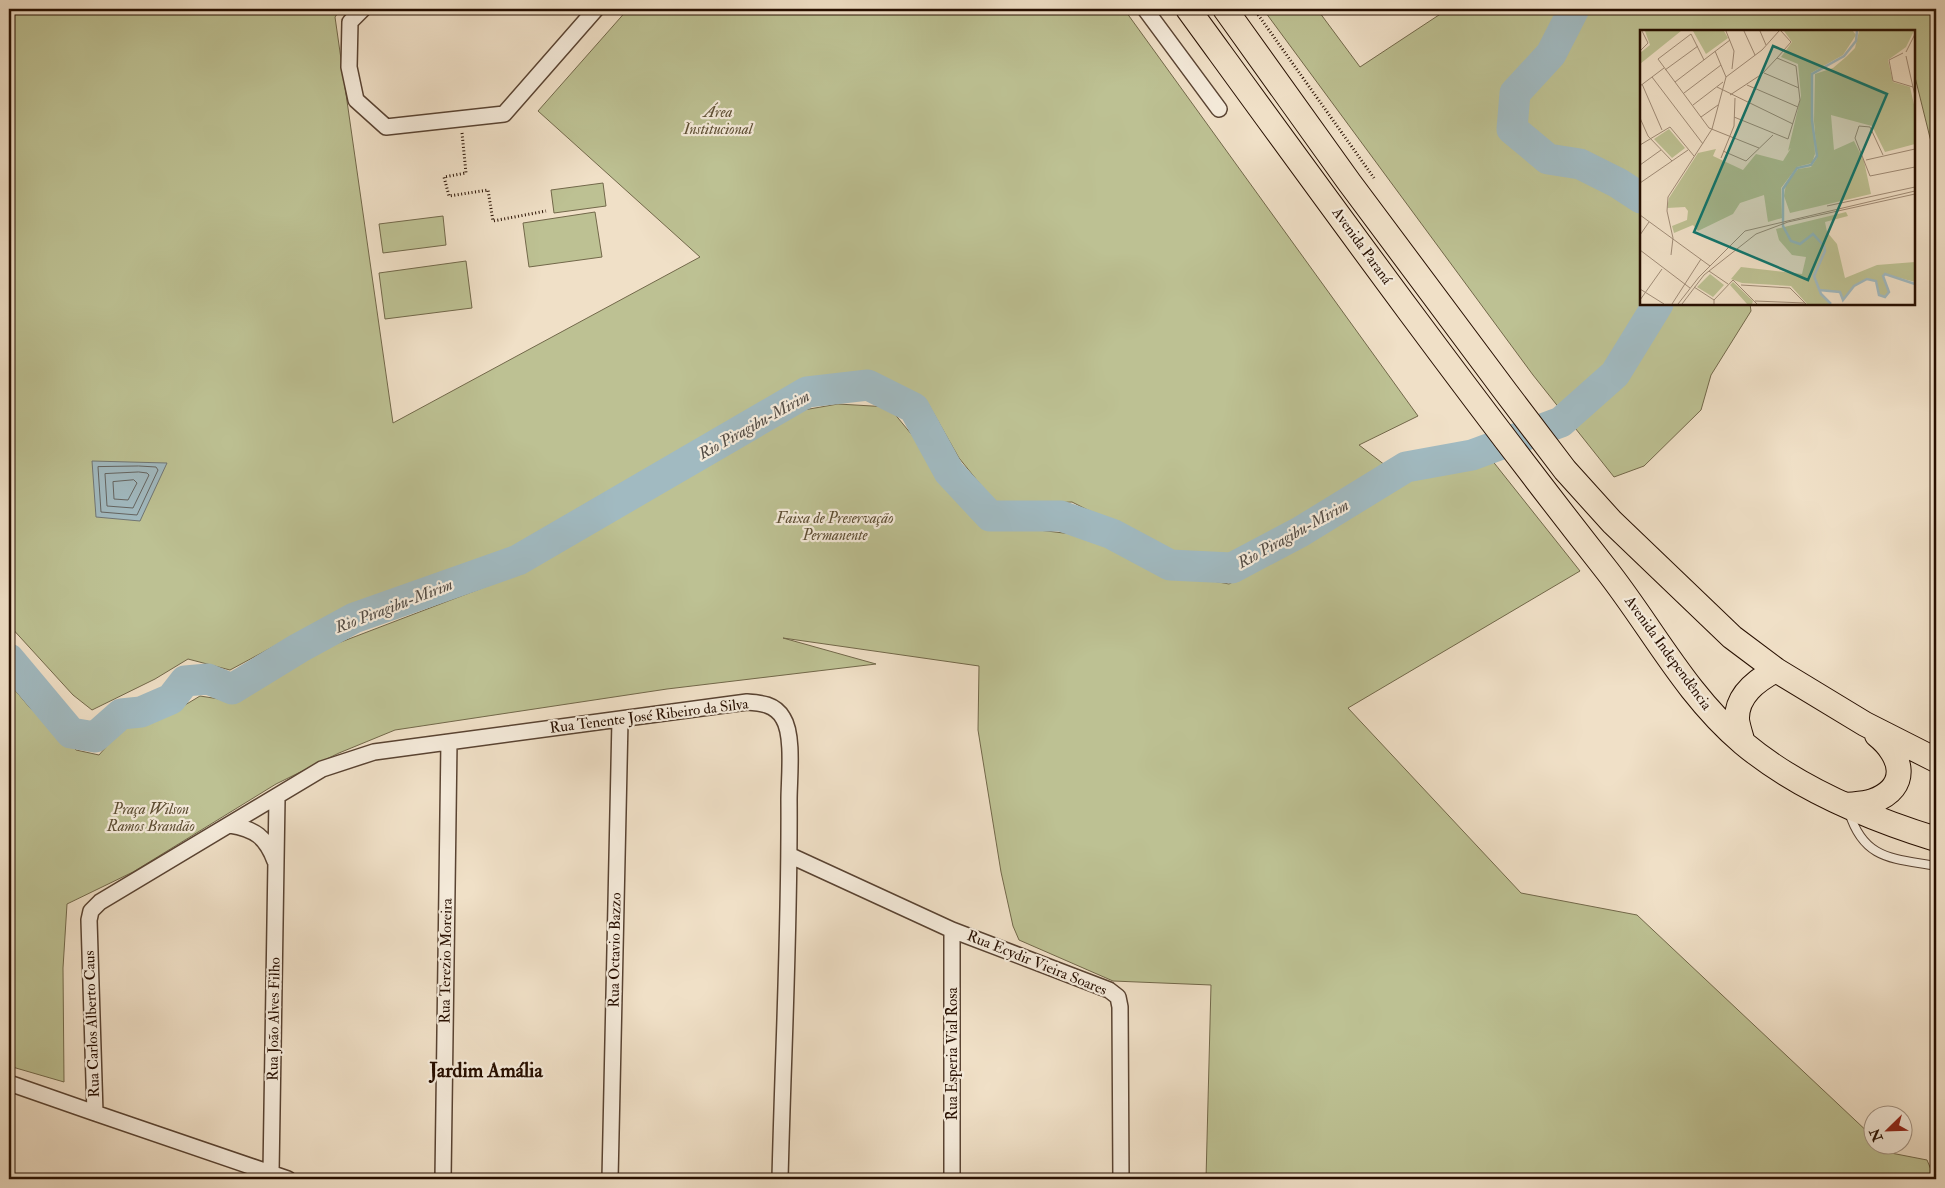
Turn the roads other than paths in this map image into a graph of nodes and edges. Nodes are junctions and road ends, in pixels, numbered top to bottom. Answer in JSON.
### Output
{"nodes":[{"id":1,"x":363,"y":9,"type":"edge"},
{"id":2,"x":596,"y":9,"type":"edge"},
{"id":3,"x":1145,"y":9,"type":"edge"},
{"id":4,"x":1188,"y":9,"type":"edge"},
{"id":5,"x":1225,"y":9,"type":"edge"},
{"id":6,"x":1219,"y":110,"type":"dead end"},
{"id":7,"x":1538,"y":482,"type":"joint"},
{"id":8,"x":1776,"y":670,"type":"junction"},
{"id":9,"x":620,"y":720,"type":"junction"},
{"id":10,"x":1865,"y":724,"type":"junction"},
{"id":11,"x":449,"y":742,"type":"junction"},
{"id":12,"x":1743,"y":743,"type":"junction"},
{"id":13,"x":1936,"y":760,"type":"edge"},
{"id":14,"x":277,"y":798,"type":"junction"},
{"id":15,"x":1846,"y":805,"type":"junction"},
{"id":16,"x":230,"y":826,"type":"junction"},
{"id":17,"x":1936,"y":839,"type":"edge"},
{"id":18,"x":790,"y":855,"type":"junction"},
{"id":19,"x":276,"y":865,"type":"junction"},
{"id":20,"x":1936,"y":866,"type":"edge"},
{"id":21,"x":91,"y":911,"type":"joint"},
{"id":22,"x":952,"y":930,"type":"junction"},
{"id":23,"x":9,"y":1083,"type":"edge"},
{"id":24,"x":94,"y":1113,"type":"junction"},
{"id":25,"x":271,"y":1173,"type":"junction"},
{"id":26,"x":288,"y":1179,"type":"edge"},
{"id":27,"x":443,"y":1179,"type":"edge"},
{"id":28,"x":610,"y":1179,"type":"edge"},
{"id":29,"x":780,"y":1179,"type":"edge"},
{"id":30,"x":952,"y":1179,"type":"edge"},
{"id":31,"x":1121,"y":1179,"type":"edge"}],
"edges":[{"from":1,"to":2,"type":"street"},
{"from":3,"to":6,"type":"street"},
{"from":4,"to":7,"type":"main road","name":"Avenida Paraná"},
{"from":5,"to":8,"type":"main road","name":"Avenida Paraná"},
{"from":7,"to":12,"type":"main road","name":"Avenida Independência"},
{"from":8,"to":10,"type":"main road"},
{"from":8,"to":12,"type":"main road"},
{"from":9,"to":11,"type":"street","name":"Rua Tenente José Ribeiro da Silva"},
{"from":9,"to":18,"type":"street","name":"Rua Tenente José Ribeiro da Silva"},
{"from":9,"to":28,"type":"street","name":"Rua Octavio Bazzo"},
{"from":10,"to":13,"type":"main road"},
{"from":10,"to":15,"type":"main road"},
{"from":11,"to":14,"type":"street","name":"Rua Tenente José Ribeiro da Silva"},
{"from":11,"to":27,"type":"street","name":"Rua Terezio Moreira"},
{"from":12,"to":15,"type":"main road","name":"Avenida Independência"},
{"from":14,"to":16,"type":"street","name":"Rua Tenente José Ribeiro da Silva"},
{"from":14,"to":19,"type":"street","name":"Rua João Alves Filho"},
{"from":15,"to":17,"type":"main road","name":"Avenida Independência"},
{"from":15,"to":20,"type":"lane"},
{"from":16,"to":19,"type":"street","name":"Rua João Alves Filho"},
{"from":16,"to":21,"type":"street","name":"Rua Tenente José Ribeiro da Silva"},
{"from":18,"to":22,"type":"street","name":"Rua Ecydir Vieira Soares"},
{"from":18,"to":29,"type":"street","name":"Rua Tenente José Ribeiro da Silva"},
{"from":19,"to":25,"type":"street","name":"Rua João Alves Filho"},
{"from":21,"to":24,"type":"street","name":"Rua Carlos Alberto Caus"},
{"from":22,"to":30,"type":"street","name":"Rua Esperia Vial Rosa"},
{"from":22,"to":31,"type":"street","name":"Rua Ecydir Vieira Soares"},
{"from":23,"to":24,"type":"street"},
{"from":24,"to":25,"type":"street","name":"Rua Carlos Alberto Caus"},
{"from":25,"to":26,"type":"street","name":"Rua Carlos Alberto Caus"}]}
